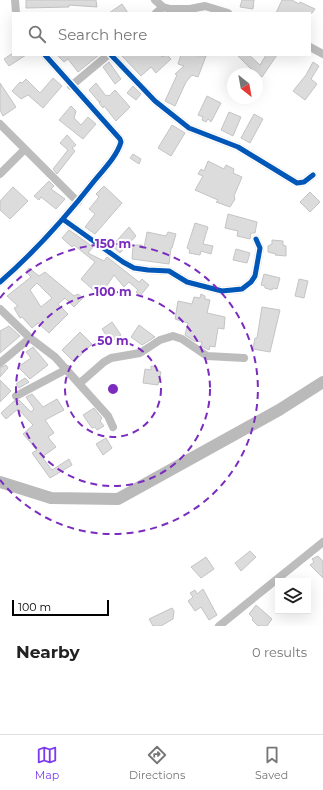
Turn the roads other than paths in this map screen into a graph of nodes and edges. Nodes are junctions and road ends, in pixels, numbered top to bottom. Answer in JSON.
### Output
{"nodes":[{"id":1,"x":15,"y":0,"type":"edge"},
{"id":2,"x":155,"y":0,"type":"edge"},
{"id":3,"x":163,"y":7,"type":"junction"},
{"id":4,"x":16,"y":12,"type":"edge"},
{"id":5,"x":157,"y":12,"type":"edge"},
{"id":6,"x":225,"y":12,"type":"edge"},
{"id":7,"x":311,"y":48,"type":"edge"},
{"id":8,"x":323,"y":54,"type":"edge"},
{"id":9,"x":45,"y":56,"type":"edge"},
{"id":10,"x":107,"y":56,"type":"edge"},
{"id":11,"x":112,"y":56,"type":"edge"},
{"id":12,"x":71,"y":86,"type":"junction"},
{"id":13,"x":0,"y":124,"type":"edge"},
{"id":14,"x":25,"y":149,"type":"junction"},
{"id":15,"x":0,"y":174,"type":"edge"},
{"id":16,"x":313,"y":175,"type":"dead end"},
{"id":17,"x":78,"y":202,"type":"junction"},
{"id":18,"x":64,"y":220,"type":"junction"},
{"id":19,"x":256,"y":239,"type":"dead end"},
{"id":20,"x":0,"y":282,"type":"edge"},
{"id":21,"x":0,"y":309,"type":"edge"},
{"id":22,"x":30,"y":338,"type":"junction"},
{"id":23,"x":244,"y":358,"type":"dead end"},
{"id":24,"x":0,"y":363,"type":"edge"},
{"id":25,"x":67,"y":369,"type":"junction"},
{"id":26,"x":80,"y":383,"type":"junction"},
{"id":27,"x":16,"y":396,"type":"dead end"},
{"id":28,"x":114,"y":427,"type":"dead end"},
{"id":29,"x":323,"y":542,"type":"edge"},
{"id":30,"x":219,"y":626,"type":"edge"}],
"edges":[{"from":1,"to":4,"type":"street"},
{"from":2,"to":3,"type":"street"},
{"from":3,"to":5,"type":"street"},
{"from":3,"to":6,"type":"street"},
{"from":7,"to":8,"type":"street"},
{"from":9,"to":12,"type":"street"},
{"from":10,"to":12,"type":"street"},
{"from":11,"to":16,"type":"street"},
{"from":12,"to":17,"type":"street"},
{"from":13,"to":14,"type":"street"},
{"from":14,"to":15,"type":"street"},
{"from":14,"to":17,"type":"street"},
{"from":17,"to":18,"type":"street"},
{"from":18,"to":19,"type":"street"},
{"from":18,"to":20,"type":"street"},
{"from":21,"to":22,"type":"street"},
{"from":22,"to":24,"type":"street"},
{"from":22,"to":25,"type":"street"},
{"from":23,"to":26,"type":"street"},
{"from":25,"to":26,"type":"street"},
{"from":25,"to":27,"type":"street"},
{"from":26,"to":28,"type":"street"},
{"from":29,"to":30,"type":"street"}]}
